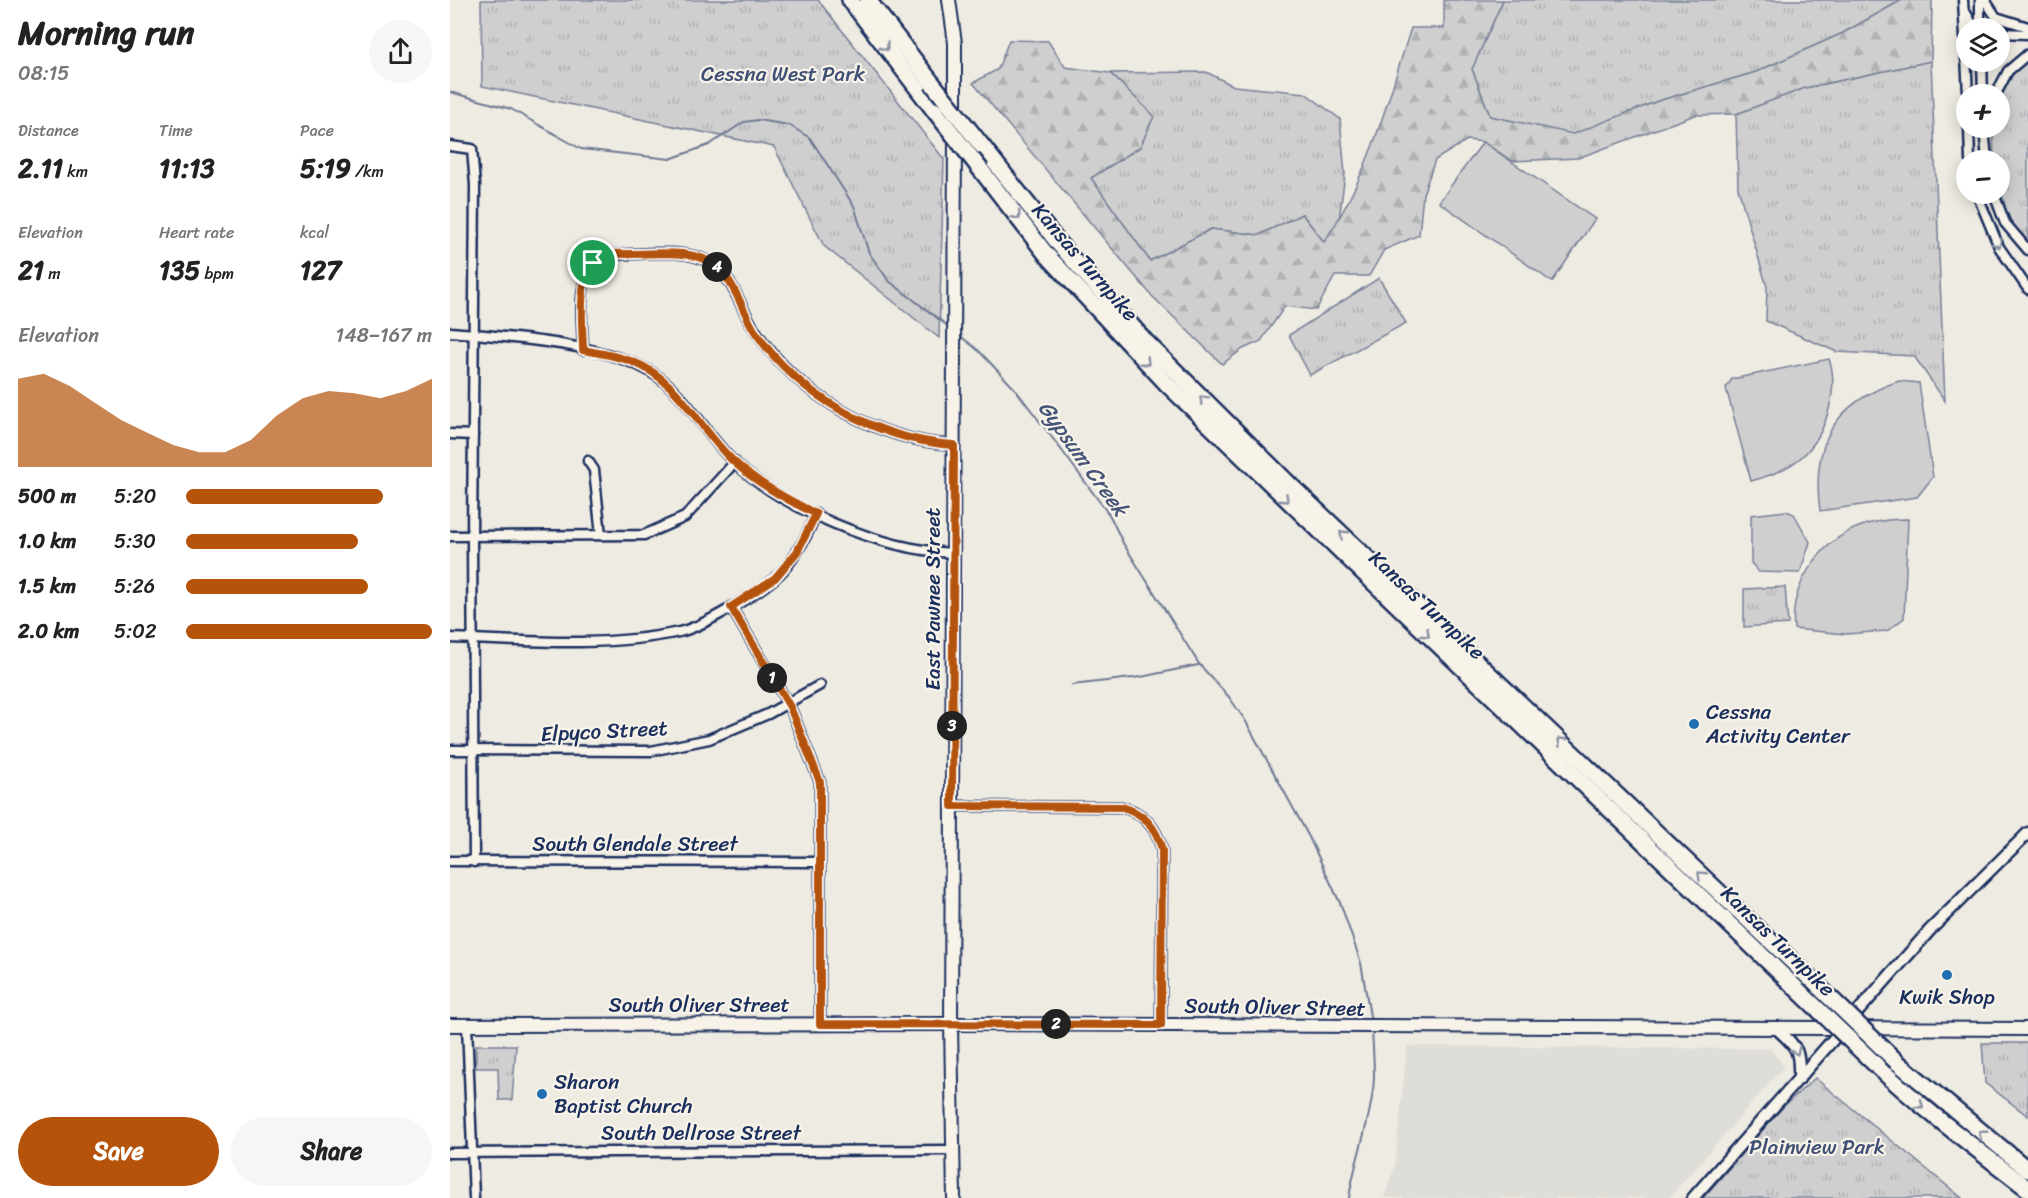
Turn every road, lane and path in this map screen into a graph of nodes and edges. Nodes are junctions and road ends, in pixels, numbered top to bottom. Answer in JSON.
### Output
{"nodes":[{"id":1,"x":850,"y":0,"type":"edge"},
{"id":2,"x":868,"y":0,"type":"edge"},
{"id":3,"x":949,"y":0,"type":"edge"},
{"id":4,"x":1980,"y":0,"type":"edge"},
{"id":5,"x":1985,"y":0,"type":"edge"},
{"id":6,"x":1963,"y":2,"type":"edge"},
{"id":7,"x":1964,"y":18,"type":"edge"},
{"id":8,"x":1967,"y":18,"type":"edge"},
{"id":9,"x":1980,"y":18,"type":"edge"},
{"id":10,"x":2028,"y":27,"type":"edge"},
{"id":11,"x":2010,"y":33,"type":"edge"},
{"id":12,"x":2028,"y":34,"type":"edge"},
{"id":13,"x":2028,"y":54,"type":"edge"},
{"id":14,"x":2001,"y":84,"type":"edge"},
{"id":15,"x":450,"y":146,"type":"edge"},
{"id":16,"x":1981,"y":204,"type":"edge"},
{"id":17,"x":1998,"y":204,"type":"edge"},
{"id":18,"x":2028,"y":250,"type":"edge"},
{"id":19,"x":2028,"y":289,"type":"edge"},
{"id":20,"x":450,"y":332,"type":"edge"},
{"id":21,"x":474,"y":334,"type":"junction"},
{"id":22,"x":583,"y":350,"type":"junction"},
{"id":23,"x":450,"y":434,"type":"edge"},
{"id":24,"x":473,"y":435,"type":"junction"},
{"id":25,"x":954,"y":445,"type":"junction"},
{"id":26,"x":588,"y":460,"type":"dead end"},
{"id":27,"x":735,"y":462,"type":"junction"},
{"id":28,"x":816,"y":514,"type":"junction"},
{"id":29,"x":601,"y":535,"type":"junction"},
{"id":30,"x":450,"y":536,"type":"edge"},
{"id":31,"x":472,"y":538,"type":"junction"},
{"id":32,"x":953,"y":553,"type":"junction"},
{"id":33,"x":731,"y":607,"type":"junction"},
{"id":34,"x":450,"y":638,"type":"edge"},
{"id":35,"x":474,"y":639,"type":"junction"},
{"id":36,"x":820,"y":685,"type":"dead end"},
{"id":37,"x":787,"y":703,"type":"junction"},
{"id":38,"x":450,"y":750,"type":"edge"},
{"id":39,"x":473,"y":751,"type":"junction"},
{"id":40,"x":952,"y":806,"type":"junction"},
{"id":41,"x":2028,"y":833,"type":"edge"},
{"id":42,"x":450,"y":861,"type":"edge"},
{"id":43,"x":474,"y":862,"type":"junction"},
{"id":44,"x":819,"y":862,"type":"junction"},
{"id":45,"x":820,"y":1024,"type":"junction"},
{"id":46,"x":951,"y":1024,"type":"junction"},
{"id":47,"x":450,"y":1025,"type":"edge"},
{"id":48,"x":467,"y":1025,"type":"junction"},
{"id":49,"x":1161,"y":1025,"type":"junction"},
{"id":50,"x":1777,"y":1029,"type":"junction"},
{"id":51,"x":1842,"y":1029,"type":"junction"},
{"id":52,"x":2028,"y":1029,"type":"edge"},
{"id":53,"x":1799,"y":1079,"type":"junction"},
{"id":54,"x":953,"y":1150,"type":"junction"},
{"id":55,"x":450,"y":1153,"type":"edge"},
{"id":56,"x":473,"y":1153,"type":"junction"},
{"id":57,"x":2028,"y":1170,"type":"edge"},
{"id":58,"x":2028,"y":1189,"type":"edge"},
{"id":59,"x":474,"y":1198,"type":"edge"},
{"id":60,"x":954,"y":1198,"type":"edge"},
{"id":61,"x":1693,"y":1198,"type":"edge"}],
"edges":[{"from":1,"to":58,"type":"highway","name":"Kansas Turnpike","one_way":true,"bridge":true},
{"from":57,"to":2,"type":"highway","name":"Kansas Turnpike","one_way":true,"bridge":true},
{"from":3,"to":25,"type":"main road","name":"East Pawnee Street"},
{"from":4,"to":9,"type":"street"},
{"from":5,"to":10,"type":"street"},
{"from":6,"to":7,"type":"street"},
{"from":6,"to":8,"type":"street"},
{"from":11,"to":12,"type":"street"},
{"from":13,"to":14,"type":"street"},
{"from":15,"to":21,"type":"street"},
{"from":16,"to":19,"type":"street","one_way":true},
{"from":17,"to":18,"type":"street"},
{"from":20,"to":21,"type":"street"},
{"from":21,"to":22,"type":"street"},
{"from":21,"to":24,"type":"street"},
{"from":22,"to":25,"type":"street"},
{"from":22,"to":27,"type":"street"},
{"from":23,"to":24,"type":"street"},
{"from":24,"to":31,"type":"street"},
{"from":25,"to":32,"type":"main road","name":"East Pawnee Street"},
{"from":26,"to":29,"type":"street"},
{"from":27,"to":28,"type":"street"},
{"from":27,"to":29,"type":"street"},
{"from":28,"to":32,"type":"street"},
{"from":28,"to":33,"type":"street"},
{"from":29,"to":31,"type":"street"},
{"from":30,"to":31,"type":"street"},
{"from":31,"to":35,"type":"street"},
{"from":32,"to":40,"type":"main road","name":"East Pawnee Street"},
{"from":33,"to":35,"type":"street"},
{"from":33,"to":37,"type":"street"},
{"from":34,"to":35,"type":"street"},
{"from":35,"to":39,"type":"street"},
{"from":36,"to":37,"type":"street","name":"Elpyco Street"},
{"from":37,"to":39,"type":"street","name":"Elpyco Street"},
{"from":37,"to":44,"type":"street"},
{"from":38,"to":39,"type":"street","name":"Elpyco Street"},
{"from":39,"to":43,"type":"street"},
{"from":40,"to":46,"type":"main road","name":"East Pawnee Street"},
{"from":40,"to":49,"type":"street"},
{"from":41,"to":51,"type":"street"},
{"from":42,"to":43,"type":"street","name":"South Glendale Street"},
{"from":43,"to":44,"type":"street","name":"South Glendale Street"},
{"from":44,"to":45,"type":"street"},
{"from":45,"to":46,"type":"main road","name":"South Oliver Street"},
{"from":45,"to":48,"type":"main road","name":"South Oliver Street"},
{"from":46,"to":49,"type":"main road","name":"South Oliver Street"},
{"from":46,"to":54,"type":"main road","name":"East Pawnee Street"},
{"from":47,"to":48,"type":"main road","name":"South Oliver Street"},
{"from":48,"to":56,"type":"street"},
{"from":49,"to":50,"type":"main road","name":"South Oliver Street"},
{"from":50,"to":51,"type":"main road","name":"South Oliver Street"},
{"from":50,"to":53,"type":"street","one_way":true},
{"from":51,"to":52,"type":"main road","name":"South Oliver Street"},
{"from":51,"to":53,"type":"street"},
{"from":53,"to":61,"type":"street"},
{"from":54,"to":56,"type":"street","name":"South Dellrose Street"},
{"from":54,"to":60,"type":"main road","name":"East Pawnee Street"},
{"from":55,"to":56,"type":"street","name":"South Dellrose Street"},
{"from":56,"to":59,"type":"street"}]}
